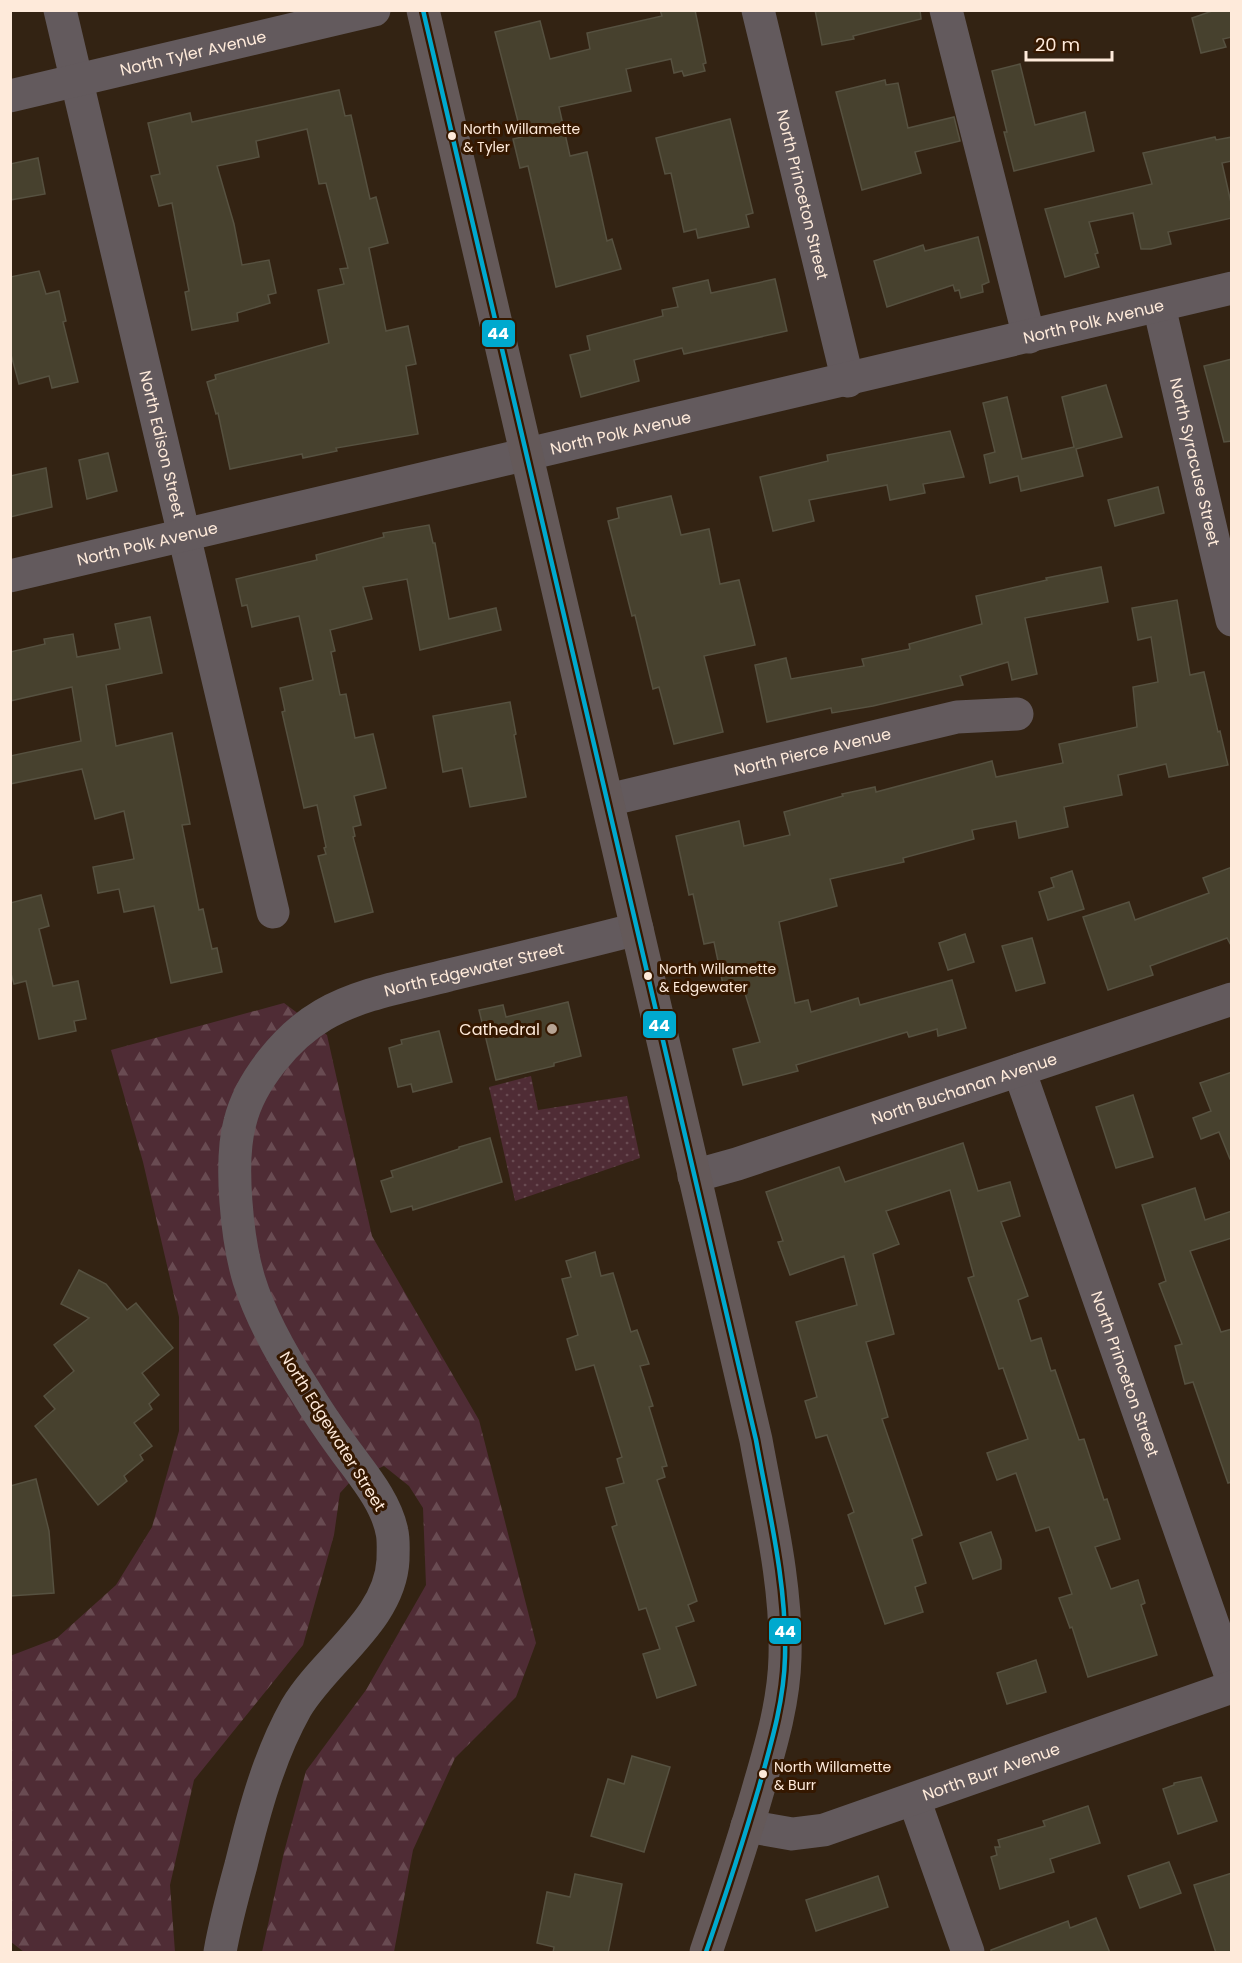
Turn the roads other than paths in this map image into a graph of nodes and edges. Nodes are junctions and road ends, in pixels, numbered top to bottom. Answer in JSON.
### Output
{"nodes":[{"id":1,"x":60,"y":10,"type":"edge"},
{"id":2,"x":374,"y":10,"type":"edge"},
{"id":3,"x":423,"y":10,"type":"edge"},
{"id":4,"x":758,"y":10,"type":"edge"},
{"id":5,"x":946,"y":10,"type":"edge"},
{"id":6,"x":77,"y":81,"type":"junction"},
{"id":7,"x":10,"y":96,"type":"edge"},
{"id":8,"x":1232,"y":288,"type":"edge"},
{"id":9,"x":1159,"y":306,"type":"junction"},
{"id":10,"x":1029,"y":337,"type":"junction"},
{"id":11,"x":848,"y":381,"type":"junction"},
{"id":12,"x":526,"y":453,"type":"junction"},
{"id":13,"x":185,"y":534,"type":"junction"},
{"id":14,"x":10,"y":576,"type":"edge"},
{"id":15,"x":1232,"y":620,"type":"edge"},
{"id":16,"x":1017,"y":714,"type":"dead end"},
{"id":17,"x":608,"y":800,"type":"junction"},
{"id":18,"x":273,"y":912,"type":"dead end"},
{"id":19,"x":638,"y":929,"type":"junction"},
{"id":20,"x":1232,"y":999,"type":"edge"},
{"id":21,"x":1019,"y":1070,"type":"junction"},
{"id":22,"x":694,"y":1176,"type":"junction"},
{"id":23,"x":1232,"y":1679,"type":"edge"},
{"id":24,"x":1232,"y":1687,"type":"edge"},
{"id":25,"x":914,"y":1799,"type":"junction"},
{"id":26,"x":747,"y":1827,"type":"junction"},
{"id":27,"x":220,"y":1953,"type":"edge"},
{"id":28,"x":706,"y":1953,"type":"edge"},
{"id":29,"x":968,"y":1953,"type":"edge"}],
"edges":[{"from":1,"to":6,"type":"street","name":"North Edison Street"},
{"from":2,"to":6,"type":"street","name":"North Tyler Avenue"},
{"from":3,"to":12,"type":"main road"},
{"from":4,"to":11,"type":"street","name":"North Princeton Street"},
{"from":5,"to":10,"type":"street"},
{"from":6,"to":7,"type":"street","name":"North Tyler Avenue"},
{"from":6,"to":13,"type":"street","name":"North Edison Street"},
{"from":8,"to":9,"type":"street","name":"North Polk Avenue"},
{"from":9,"to":10,"type":"street","name":"North Polk Avenue"},
{"from":9,"to":15,"type":"street","name":"North Syracuse Street"},
{"from":10,"to":11,"type":"street","name":"North Polk Avenue"},
{"from":11,"to":12,"type":"street","name":"North Polk Avenue"},
{"from":12,"to":13,"type":"street","name":"North Polk Avenue"},
{"from":12,"to":17,"type":"main road"},
{"from":13,"to":14,"type":"street","name":"North Polk Avenue"},
{"from":13,"to":18,"type":"street","name":"North Edison Street"},
{"from":16,"to":17,"type":"street","name":"North Pierce Avenue"},
{"from":17,"to":19,"type":"main road"},
{"from":19,"to":22,"type":"main road"},
{"from":19,"to":27,"type":"street","name":"North Edgewater Street"},
{"from":20,"to":21,"type":"street","name":"North Buchanan Avenue"},
{"from":21,"to":22,"type":"street","name":"North Buchanan Avenue"},
{"from":21,"to":23,"type":"street","name":"North Princeton Street"},
{"from":22,"to":26,"type":"main road"},
{"from":24,"to":25,"type":"street","name":"North Burr Avenue"},
{"from":25,"to":26,"type":"street","name":"North Burr Avenue"},
{"from":25,"to":29,"type":"street"},
{"from":26,"to":28,"type":"main road"}]}
